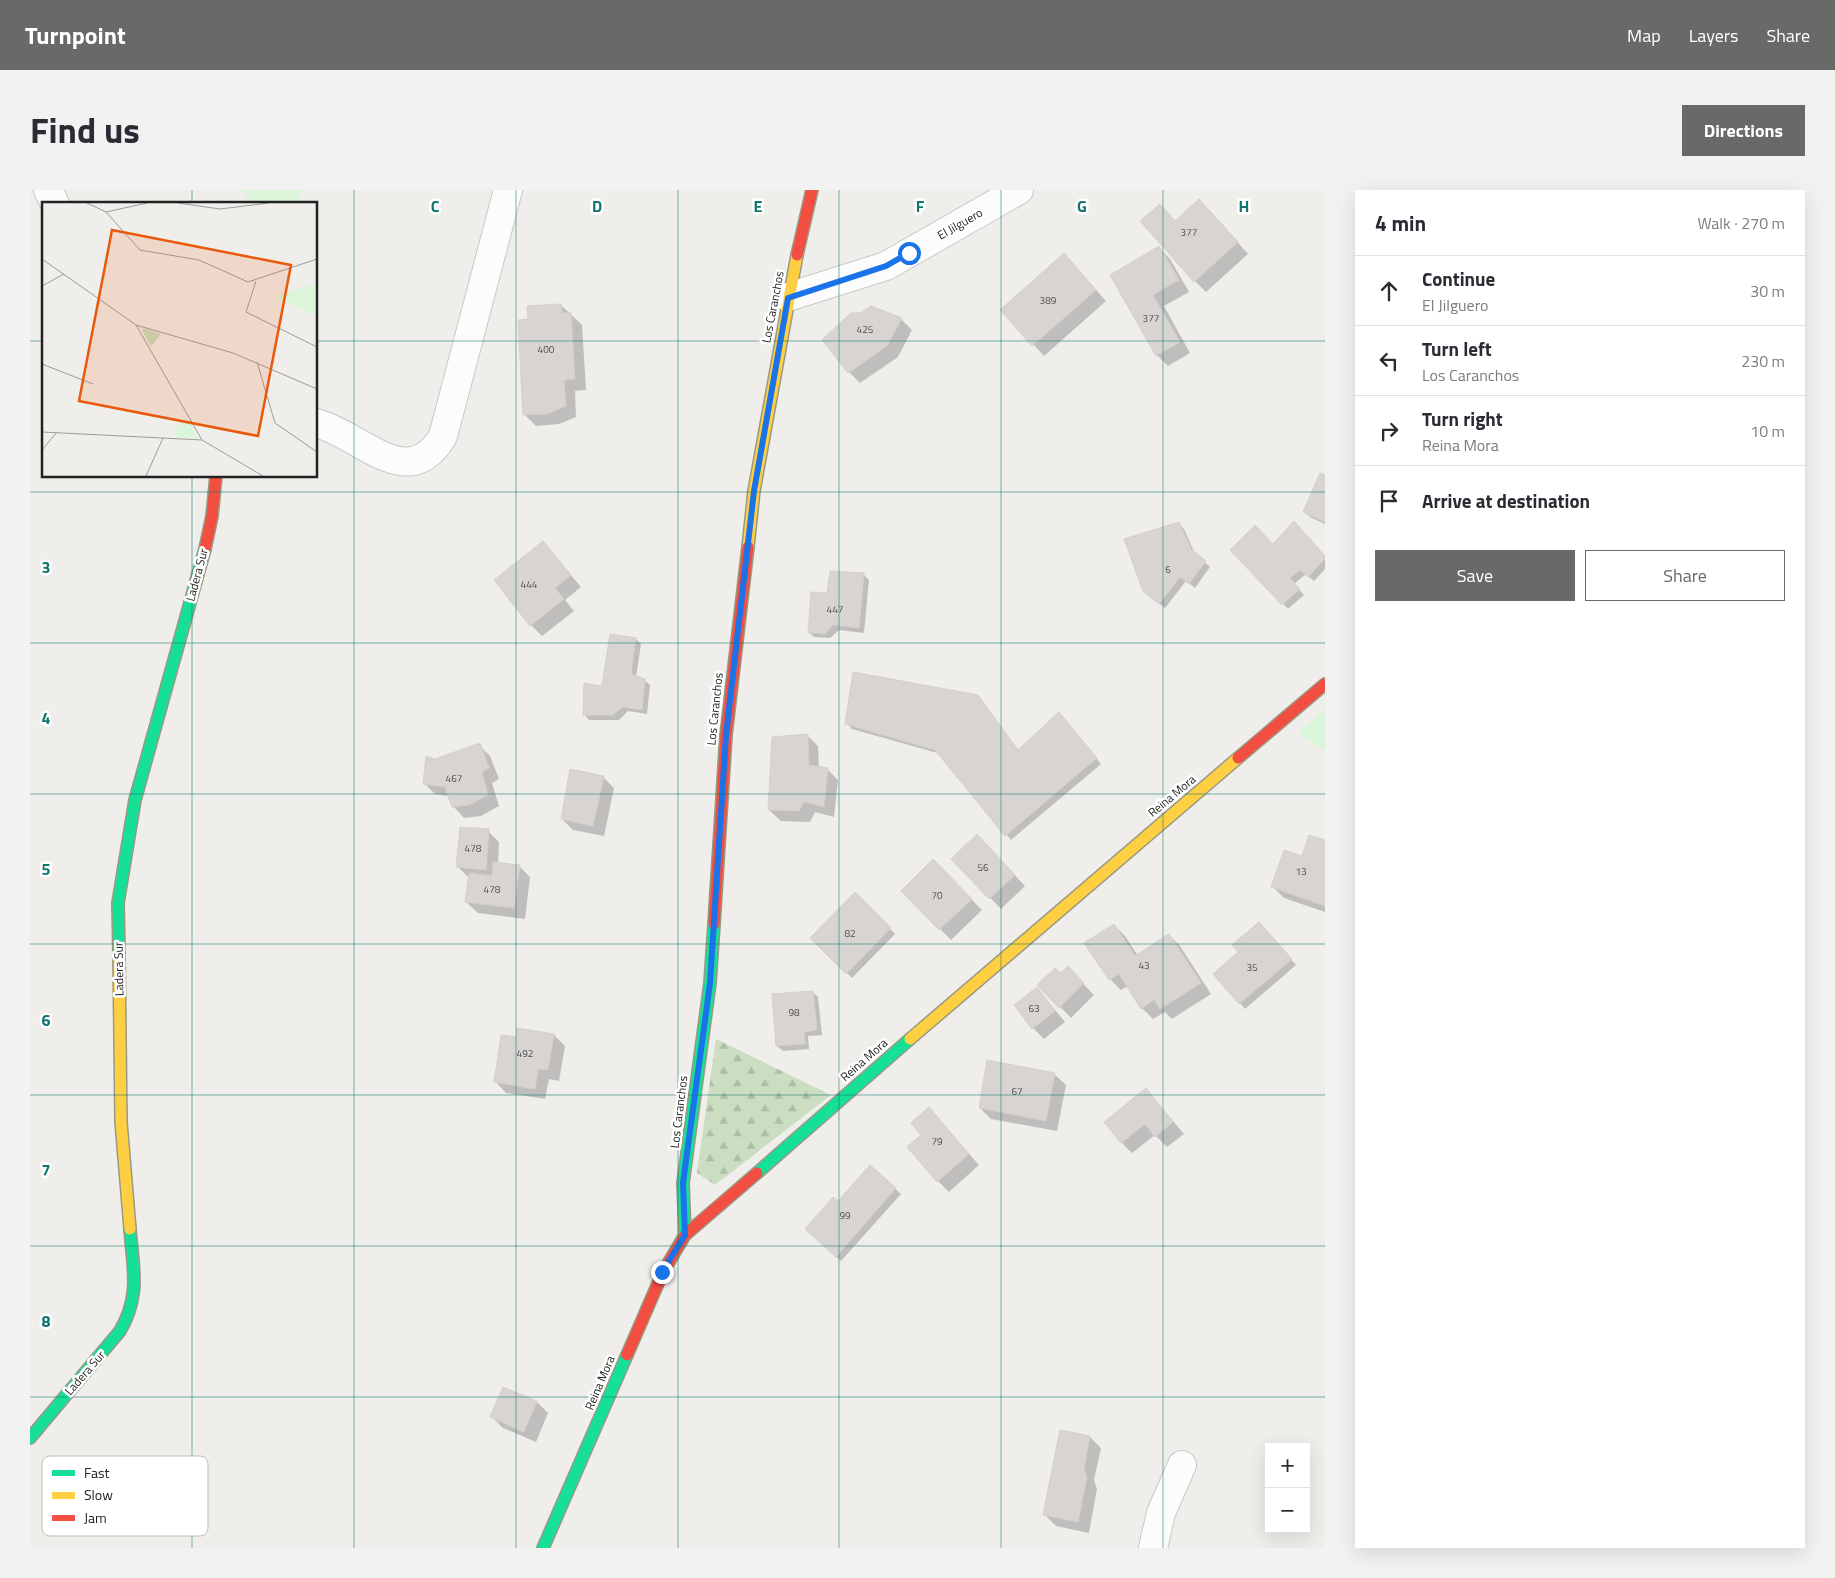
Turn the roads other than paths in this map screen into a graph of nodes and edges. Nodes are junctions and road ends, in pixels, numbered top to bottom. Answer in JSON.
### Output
{"nodes":[{"id":1,"x":48,"y":190,"type":"edge"},
{"id":2,"x":508,"y":190,"type":"edge"},
{"id":3,"x":812,"y":190,"type":"edge"},
{"id":4,"x":1019,"y":190,"type":"edge"},
{"id":5,"x":54,"y":202,"type":"edge"},
{"id":6,"x":788,"y":298,"type":"junction"},
{"id":7,"x":318,"y":424,"type":"edge"},
{"id":8,"x":216,"y":478,"type":"edge"},
{"id":9,"x":1325,"y":684,"type":"edge"},
{"id":10,"x":685,"y":1235,"type":"junction"},
{"id":11,"x":30,"y":1438,"type":"edge"},
{"id":12,"x":1182,"y":1465,"type":"dead end"},
{"id":13,"x":543,"y":1548,"type":"edge"},
{"id":14,"x":1153,"y":1548,"type":"edge"}],
"edges":[{"from":1,"to":5,"type":"street"},
{"from":2,"to":7,"type":"street"},
{"from":3,"to":6,"type":"street","name":"Los Caranchos"},
{"from":4,"to":6,"type":"street","name":"El Jilguero"},
{"from":6,"to":10,"type":"street","name":"Los Caranchos"},
{"from":8,"to":11,"type":"street","name":"Ladera Sur"},
{"from":9,"to":10,"type":"street","name":"Reina Mora"},
{"from":10,"to":13,"type":"street","name":"Reina Mora"},
{"from":12,"to":14,"type":"street"}]}
